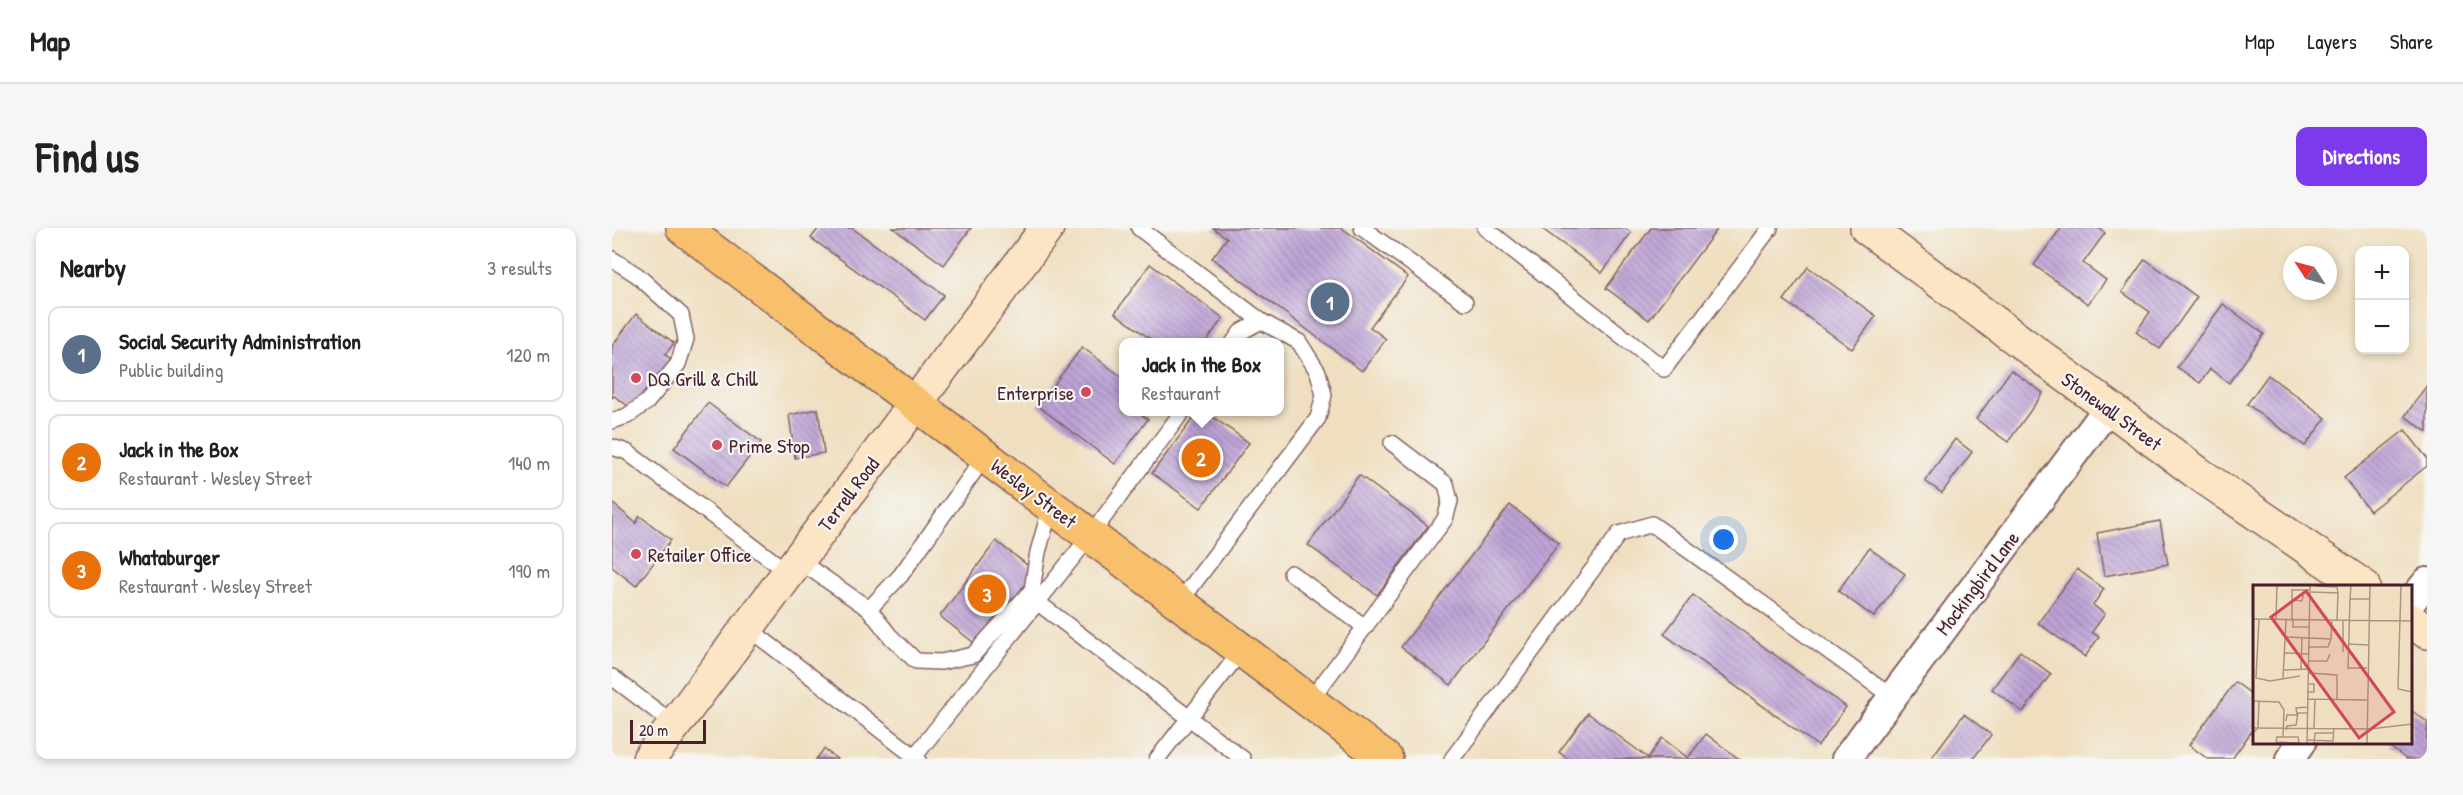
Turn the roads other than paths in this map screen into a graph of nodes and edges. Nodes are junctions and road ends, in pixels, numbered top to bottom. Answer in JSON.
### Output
{"nodes":[{"id":1,"x":683,"y":228,"type":"edge"},
{"id":2,"x":1047,"y":228,"type":"edge"},
{"id":3,"x":1139,"y":228,"type":"edge"},
{"id":4,"x":1362,"y":228,"type":"edge"},
{"id":5,"x":1485,"y":228,"type":"edge"},
{"id":6,"x":1770,"y":228,"type":"edge"},
{"id":7,"x":1867,"y":228,"type":"edge"},
{"id":8,"x":612,"y":259,"type":"edge"},
{"id":9,"x":1465,"y":302,"type":"dead end"},
{"id":10,"x":1261,"y":321,"type":"junction"},
{"id":11,"x":1236,"y":338,"type":"edge"},
{"id":12,"x":916,"y":404,"type":"junction"},
{"id":13,"x":2108,"y":408,"type":"junction"},
{"id":14,"x":1178,"y":416,"type":"edge"},
{"id":15,"x":612,"y":421,"type":"edge"},
{"id":16,"x":1392,"y":443,"type":"dead end"},
{"id":17,"x":612,"y":447,"type":"edge"},
{"id":18,"x":985,"y":456,"type":"junction"},
{"id":19,"x":1052,"y":506,"type":"junction"},
{"id":20,"x":1090,"y":536,"type":"junction"},
{"id":21,"x":794,"y":567,"type":"junction"},
{"id":22,"x":1291,"y":573,"type":"dead end"},
{"id":23,"x":2427,"y":582,"type":"edge"},
{"id":24,"x":2362,"y":585,"type":"edge"},
{"id":25,"x":2412,"y":601,"type":"edge"},
{"id":26,"x":1037,"y":602,"type":"junction"},
{"id":27,"x":1179,"y":603,"type":"junction"},
{"id":28,"x":869,"y":609,"type":"junction"},
{"id":29,"x":2412,"y":622,"type":"edge"},
{"id":30,"x":748,"y":627,"type":"junction"},
{"id":31,"x":1365,"y":627,"type":"junction"},
{"id":32,"x":2427,"y":633,"type":"edge"},
{"id":33,"x":1242,"y":650,"type":"junction"},
{"id":34,"x":612,"y":677,"type":"edge"},
{"id":35,"x":1892,"y":698,"type":"junction"},
{"id":36,"x":1310,"y":701,"type":"junction"},
{"id":37,"x":1189,"y":717,"type":"junction"},
{"id":38,"x":675,"y":725,"type":"junction"},
{"id":39,"x":2301,"y":744,"type":"edge"},
{"id":40,"x":916,"y":758,"type":"edge"},
{"id":41,"x":649,"y":759,"type":"edge"},
{"id":42,"x":1157,"y":759,"type":"edge"},
{"id":43,"x":1243,"y":759,"type":"edge"},
{"id":44,"x":1386,"y":759,"type":"edge"},
{"id":45,"x":1452,"y":759,"type":"edge"},
{"id":46,"x":1846,"y":759,"type":"edge"},
{"id":47,"x":2290,"y":759,"type":"edge"}],
"edges":[{"from":1,"to":12,"type":"main road","name":"Wesley Street"},
{"from":2,"to":12,"type":"street","name":"Terrell Road"},
{"from":3,"to":10,"type":"lane"},
{"from":4,"to":9,"type":"lane"},
{"from":5,"to":6,"type":"lane"},
{"from":7,"to":13,"type":"street","name":"Stonewall Street"},
{"from":8,"to":15,"type":"lane"},
{"from":10,"to":11,"type":"lane"},
{"from":10,"to":27,"type":"lane"},
{"from":12,"to":18,"type":"main road","name":"Wesley Street"},
{"from":12,"to":21,"type":"street","name":"Terrell Road"},
{"from":13,"to":24,"type":"street","name":"Stonewall Street"},
{"from":13,"to":35,"type":"street","name":"Mockingbird Lane"},
{"from":14,"to":20,"type":"lane"},
{"from":16,"to":31,"type":"lane"},
{"from":17,"to":21,"type":"lane"},
{"from":18,"to":19,"type":"main road","name":"Wesley Street"},
{"from":18,"to":28,"type":"lane"},
{"from":19,"to":20,"type":"main road","name":"Wesley Street"},
{"from":19,"to":28,"type":"lane"},
{"from":20,"to":26,"type":"lane"},
{"from":20,"to":27,"type":"main road","name":"Wesley Street"},
{"from":21,"to":28,"type":"lane"},
{"from":21,"to":30,"type":"street","name":"Terrell Road"},
{"from":22,"to":31,"type":"lane"},
{"from":23,"to":25,"type":"street"},
{"from":26,"to":37,"type":"lane"},
{"from":26,"to":40,"type":"lane"},
{"from":27,"to":33,"type":"main road","name":"Wesley Street"},
{"from":29,"to":32,"type":"street"},
{"from":30,"to":38,"type":"street","name":"Terrell Road"},
{"from":30,"to":40,"type":"lane"},
{"from":31,"to":36,"type":"lane"},
{"from":33,"to":36,"type":"main road","name":"Wesley Street"},
{"from":33,"to":37,"type":"lane"},
{"from":34,"to":38,"type":"lane"},
{"from":35,"to":45,"type":"lane"},
{"from":35,"to":46,"type":"street","name":"Mockingbird Lane"},
{"from":36,"to":44,"type":"main road","name":"Wesley Street"},
{"from":37,"to":42,"type":"lane"},
{"from":37,"to":43,"type":"lane"},
{"from":38,"to":41,"type":"street","name":"Terrell Road"},
{"from":39,"to":47,"type":"street"}]}
